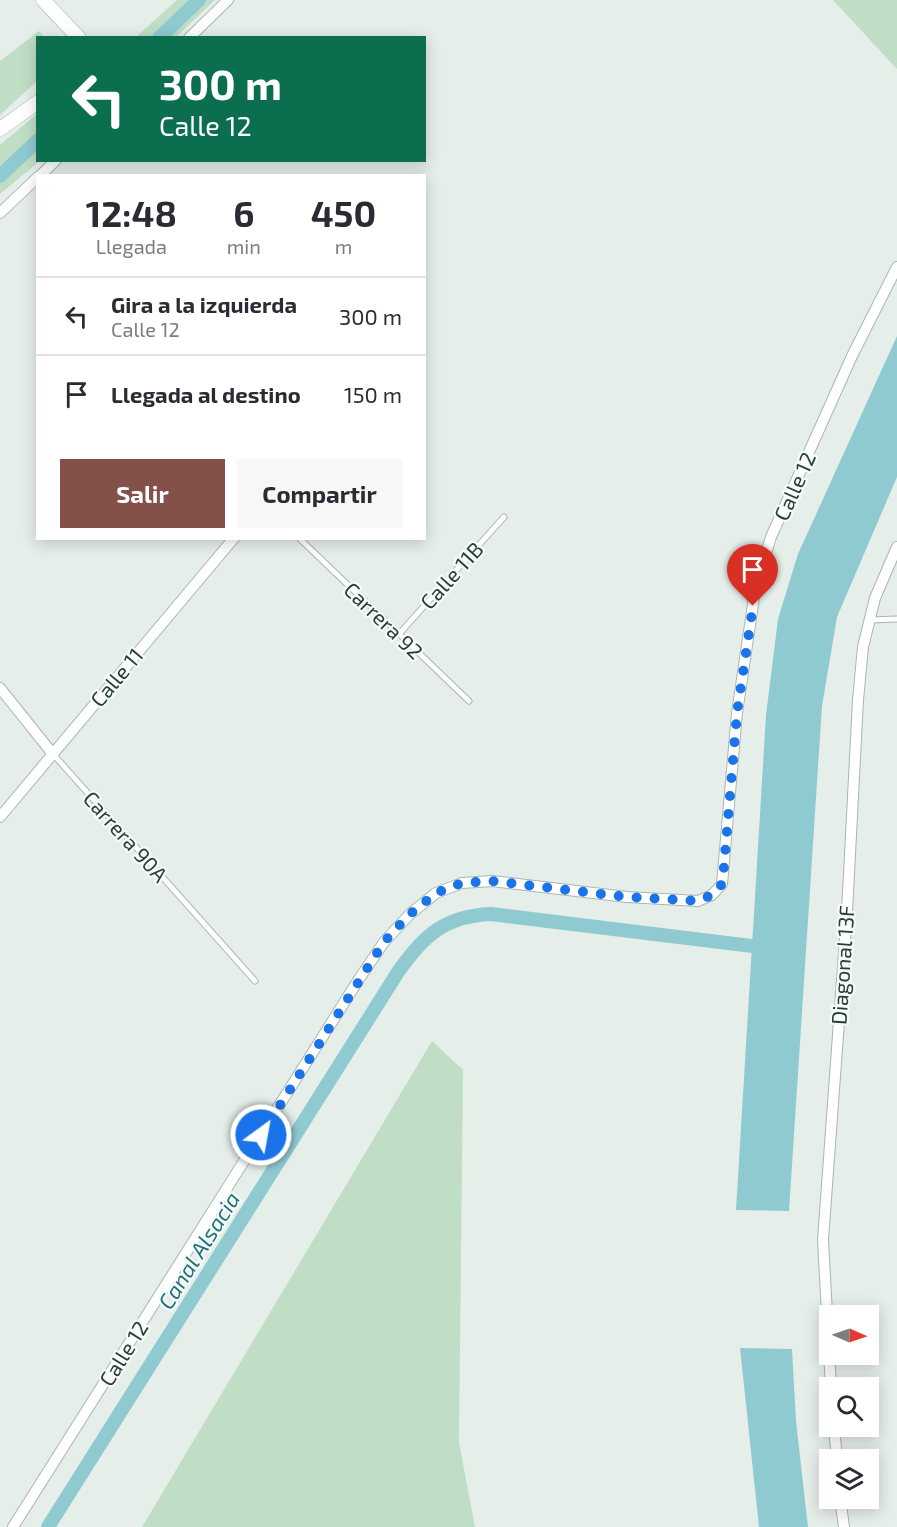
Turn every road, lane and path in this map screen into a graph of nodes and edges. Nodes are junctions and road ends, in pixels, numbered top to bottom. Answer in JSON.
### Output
{"nodes":[{"id":1,"x":43,"y":0,"type":"edge"},
{"id":2,"x":228,"y":0,"type":"edge"},
{"id":3,"x":77,"y":36,"type":"edge"},
{"id":4,"x":191,"y":36,"type":"edge"},
{"id":5,"x":36,"y":103,"type":"edge"},
{"id":6,"x":0,"y":129,"type":"edge"},
{"id":7,"x":54,"y":162,"type":"edge"},
{"id":8,"x":41,"y":174,"type":"edge"},
{"id":9,"x":36,"y":179,"type":"edge"},
{"id":10,"x":0,"y":213,"type":"edge"},
{"id":11,"x":897,"y":267,"type":"edge"},
{"id":12,"x":504,"y":517,"type":"dead end"},
{"id":13,"x":232,"y":540,"type":"edge"},
{"id":14,"x":301,"y":540,"type":"edge"},
{"id":15,"x":897,"y":547,"type":"edge"},
{"id":16,"x":897,"y":619,"type":"edge"},
{"id":17,"x":870,"y":620,"type":"junction"},
{"id":18,"x":399,"y":634,"type":"junction"},
{"id":19,"x":0,"y":688,"type":"edge"},
{"id":20,"x":469,"y":701,"type":"dead end"},
{"id":21,"x":52,"y":753,"type":"junction"},
{"id":22,"x":0,"y":817,"type":"edge"},
{"id":23,"x":255,"y":981,"type":"dead end"},
{"id":24,"x":830,"y":1377,"type":"edge"},
{"id":25,"x":842,"y":1509,"type":"edge"},
{"id":26,"x":13,"y":1527,"type":"edge"},
{"id":27,"x":844,"y":1527,"type":"edge"}],
"edges":[{"from":1,"to":3,"type":"street"},
{"from":2,"to":4,"type":"street"},
{"from":5,"to":6,"type":"street"},
{"from":7,"to":8,"type":"street"},
{"from":9,"to":10,"type":"street"},
{"from":11,"to":26,"type":"street","name":"Calle 12"},
{"from":12,"to":18,"type":"lane","name":"Calle 11B"},
{"from":13,"to":21,"type":"street","name":"Calle 11"},
{"from":14,"to":18,"type":"lane","name":"Carrera 92"},
{"from":15,"to":17,"type":"street","name":"Diagonal 13F"},
{"from":16,"to":17,"type":"lane"},
{"from":17,"to":24,"type":"street","name":"Diagonal 13F"},
{"from":18,"to":20,"type":"lane","name":"Carrera 92"},
{"from":19,"to":21,"type":"street","name":"Carrera 90A"},
{"from":21,"to":22,"type":"street","name":"Calle 11"},
{"from":21,"to":23,"type":"lane","name":"Carrera 90A"},
{"from":25,"to":27,"type":"street"}]}
